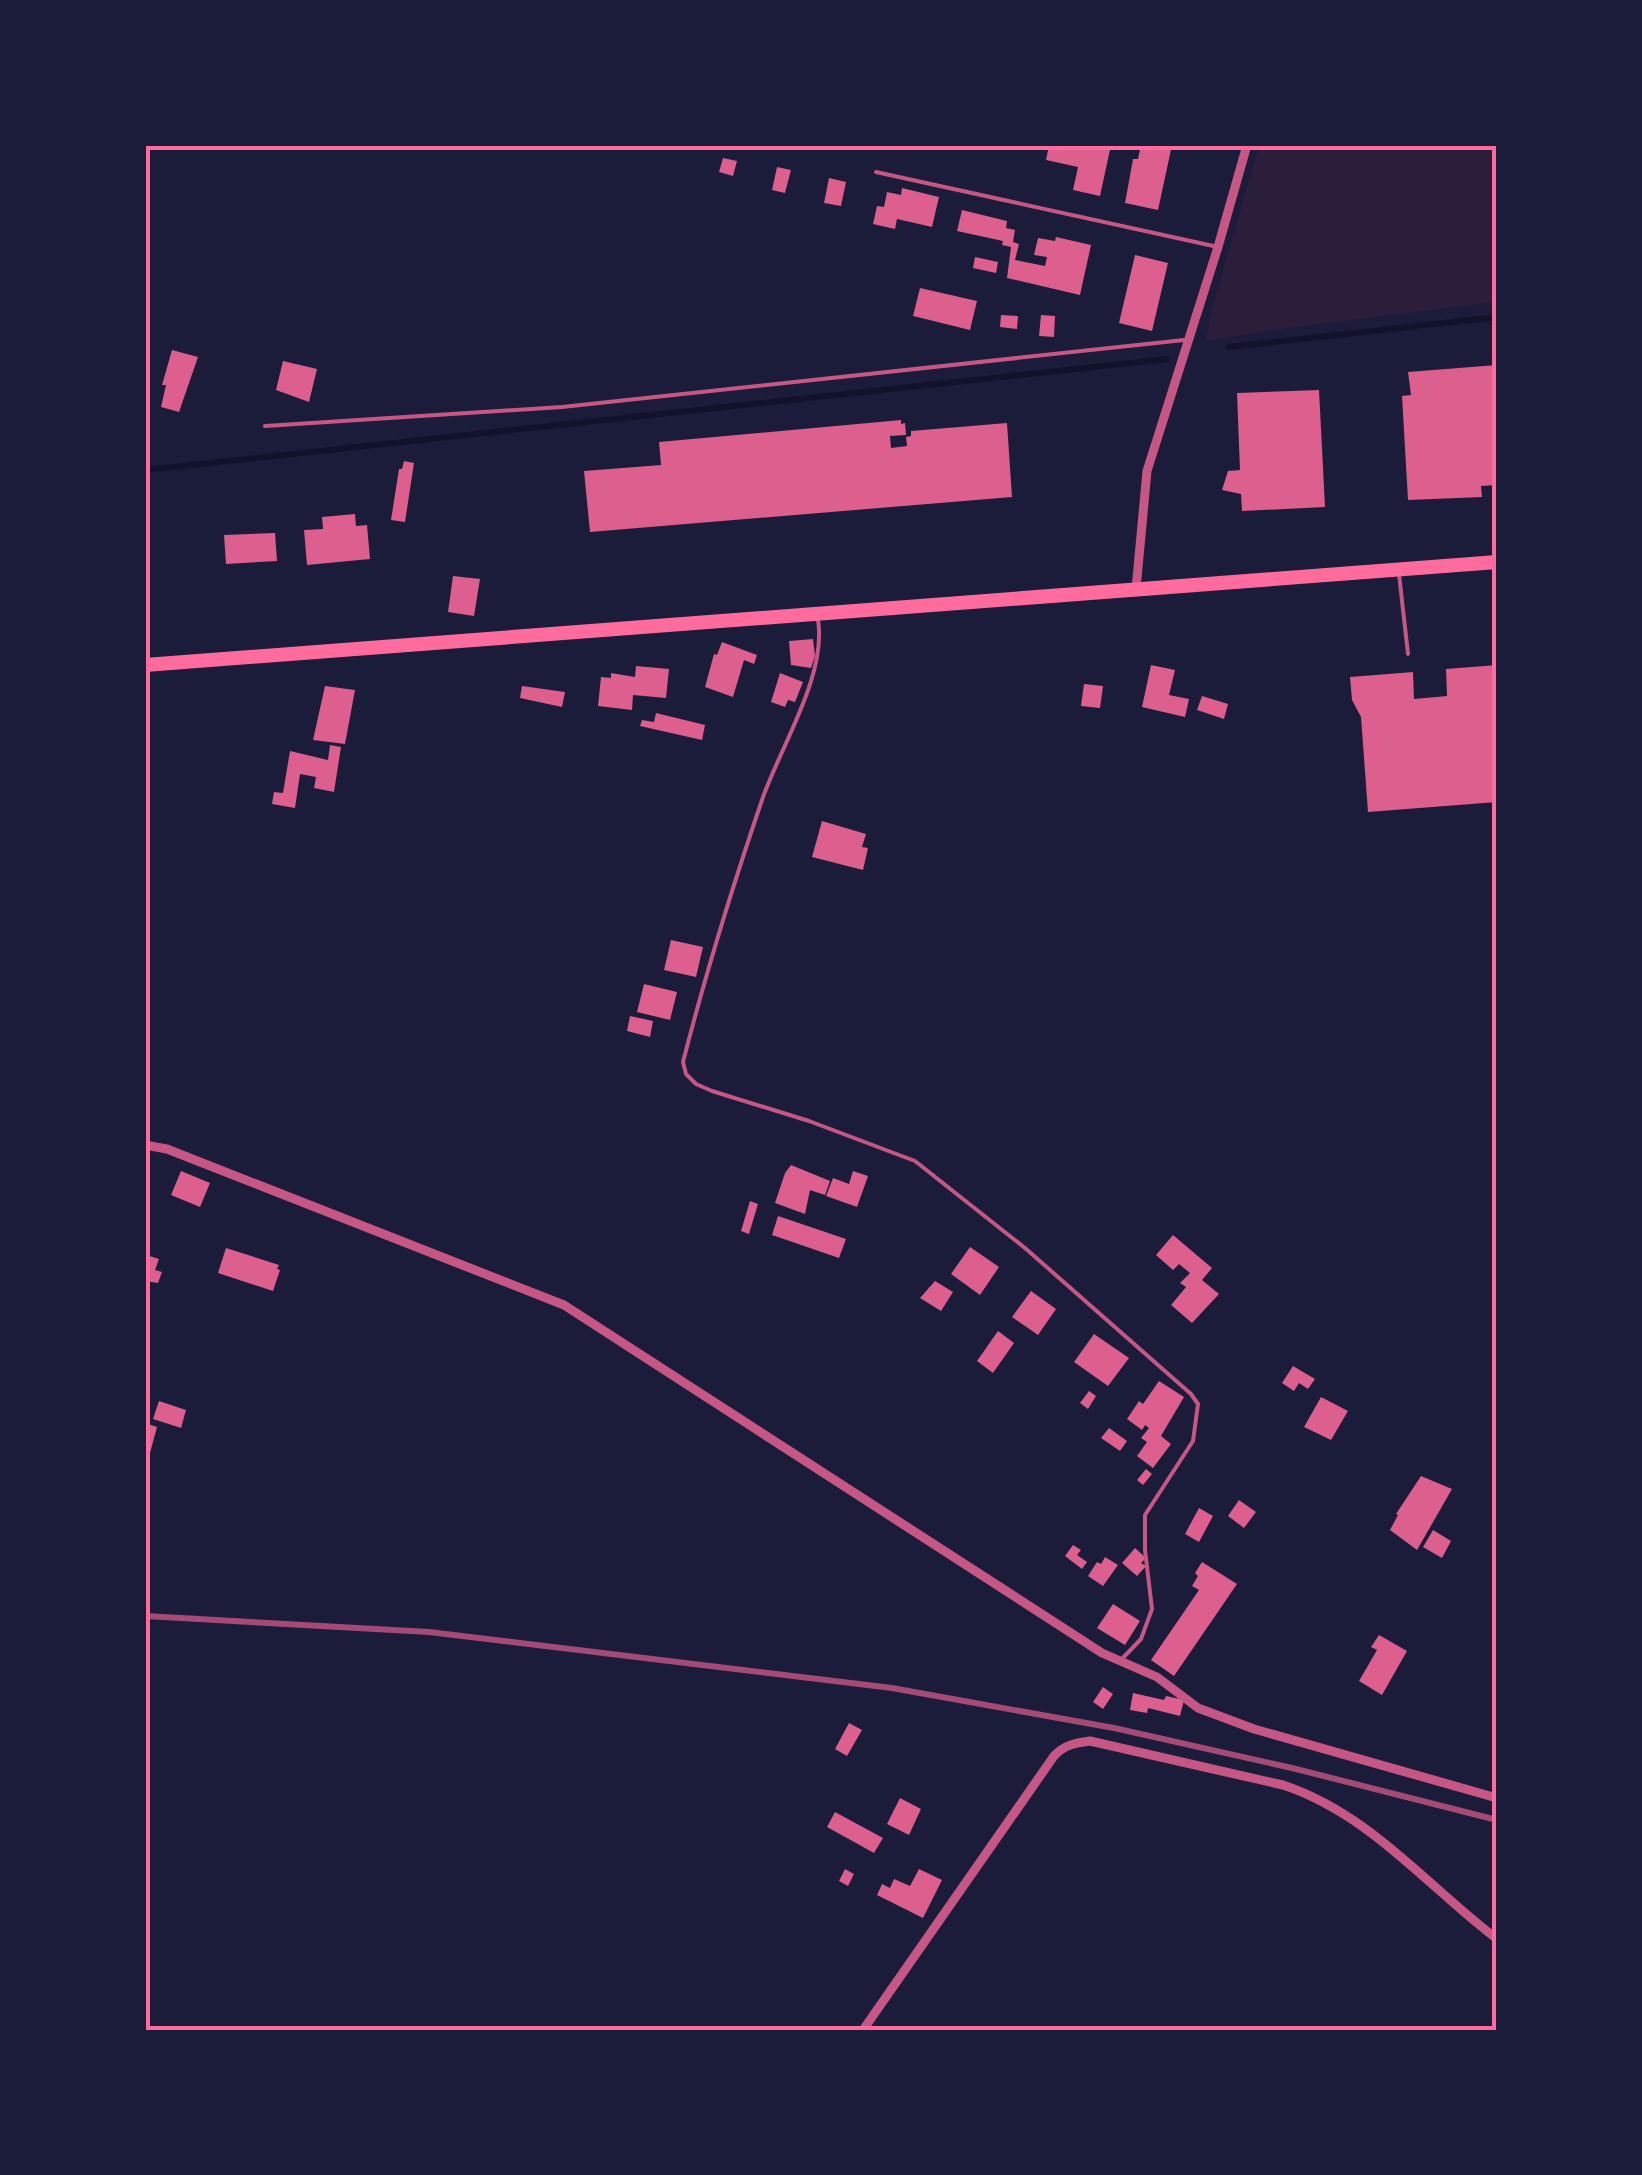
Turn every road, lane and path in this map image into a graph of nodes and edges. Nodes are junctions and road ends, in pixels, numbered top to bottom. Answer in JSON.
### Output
{"nodes":[{"id":1,"x":1247,"y":145,"type":"edge"},
{"id":2,"x":876,"y":172,"type":"dead end"},
{"id":3,"x":1218,"y":247,"type":"junction"},
{"id":4,"x":1189,"y":340,"type":"junction"},
{"id":5,"x":266,"y":426,"type":"dead end"},
{"id":6,"x":1497,"y":562,"type":"edge"},
{"id":7,"x":1398,"y":570,"type":"junction"},
{"id":8,"x":1136,"y":589,"type":"junction"},
{"id":9,"x":818,"y":614,"type":"junction"},
{"id":10,"x":1408,"y":654,"type":"dead end"},
{"id":11,"x":145,"y":665,"type":"edge"},
{"id":12,"x":145,"y":1145,"type":"edge"},
{"id":13,"x":1120,"y":1661,"type":"junction"},
{"id":14,"x":1497,"y":1798,"type":"edge"},
{"id":15,"x":1497,"y":1939,"type":"edge"},
{"id":16,"x":864,"y":2030,"type":"edge"}],
"edges":[{"from":1,"to":3,"type":"street"},
{"from":2,"to":3,"type":"lane"},
{"from":3,"to":4,"type":"street"},
{"from":4,"to":5,"type":"lane"},
{"from":4,"to":8,"type":"street"},
{"from":6,"to":7,"type":"main road"},
{"from":7,"to":8,"type":"main road"},
{"from":7,"to":10,"type":"lane"},
{"from":8,"to":9,"type":"main road"},
{"from":9,"to":11,"type":"main road"},
{"from":9,"to":13,"type":"lane"},
{"from":12,"to":13,"type":"street"},
{"from":13,"to":14,"type":"street"},
{"from":15,"to":16,"type":"street"}]}
